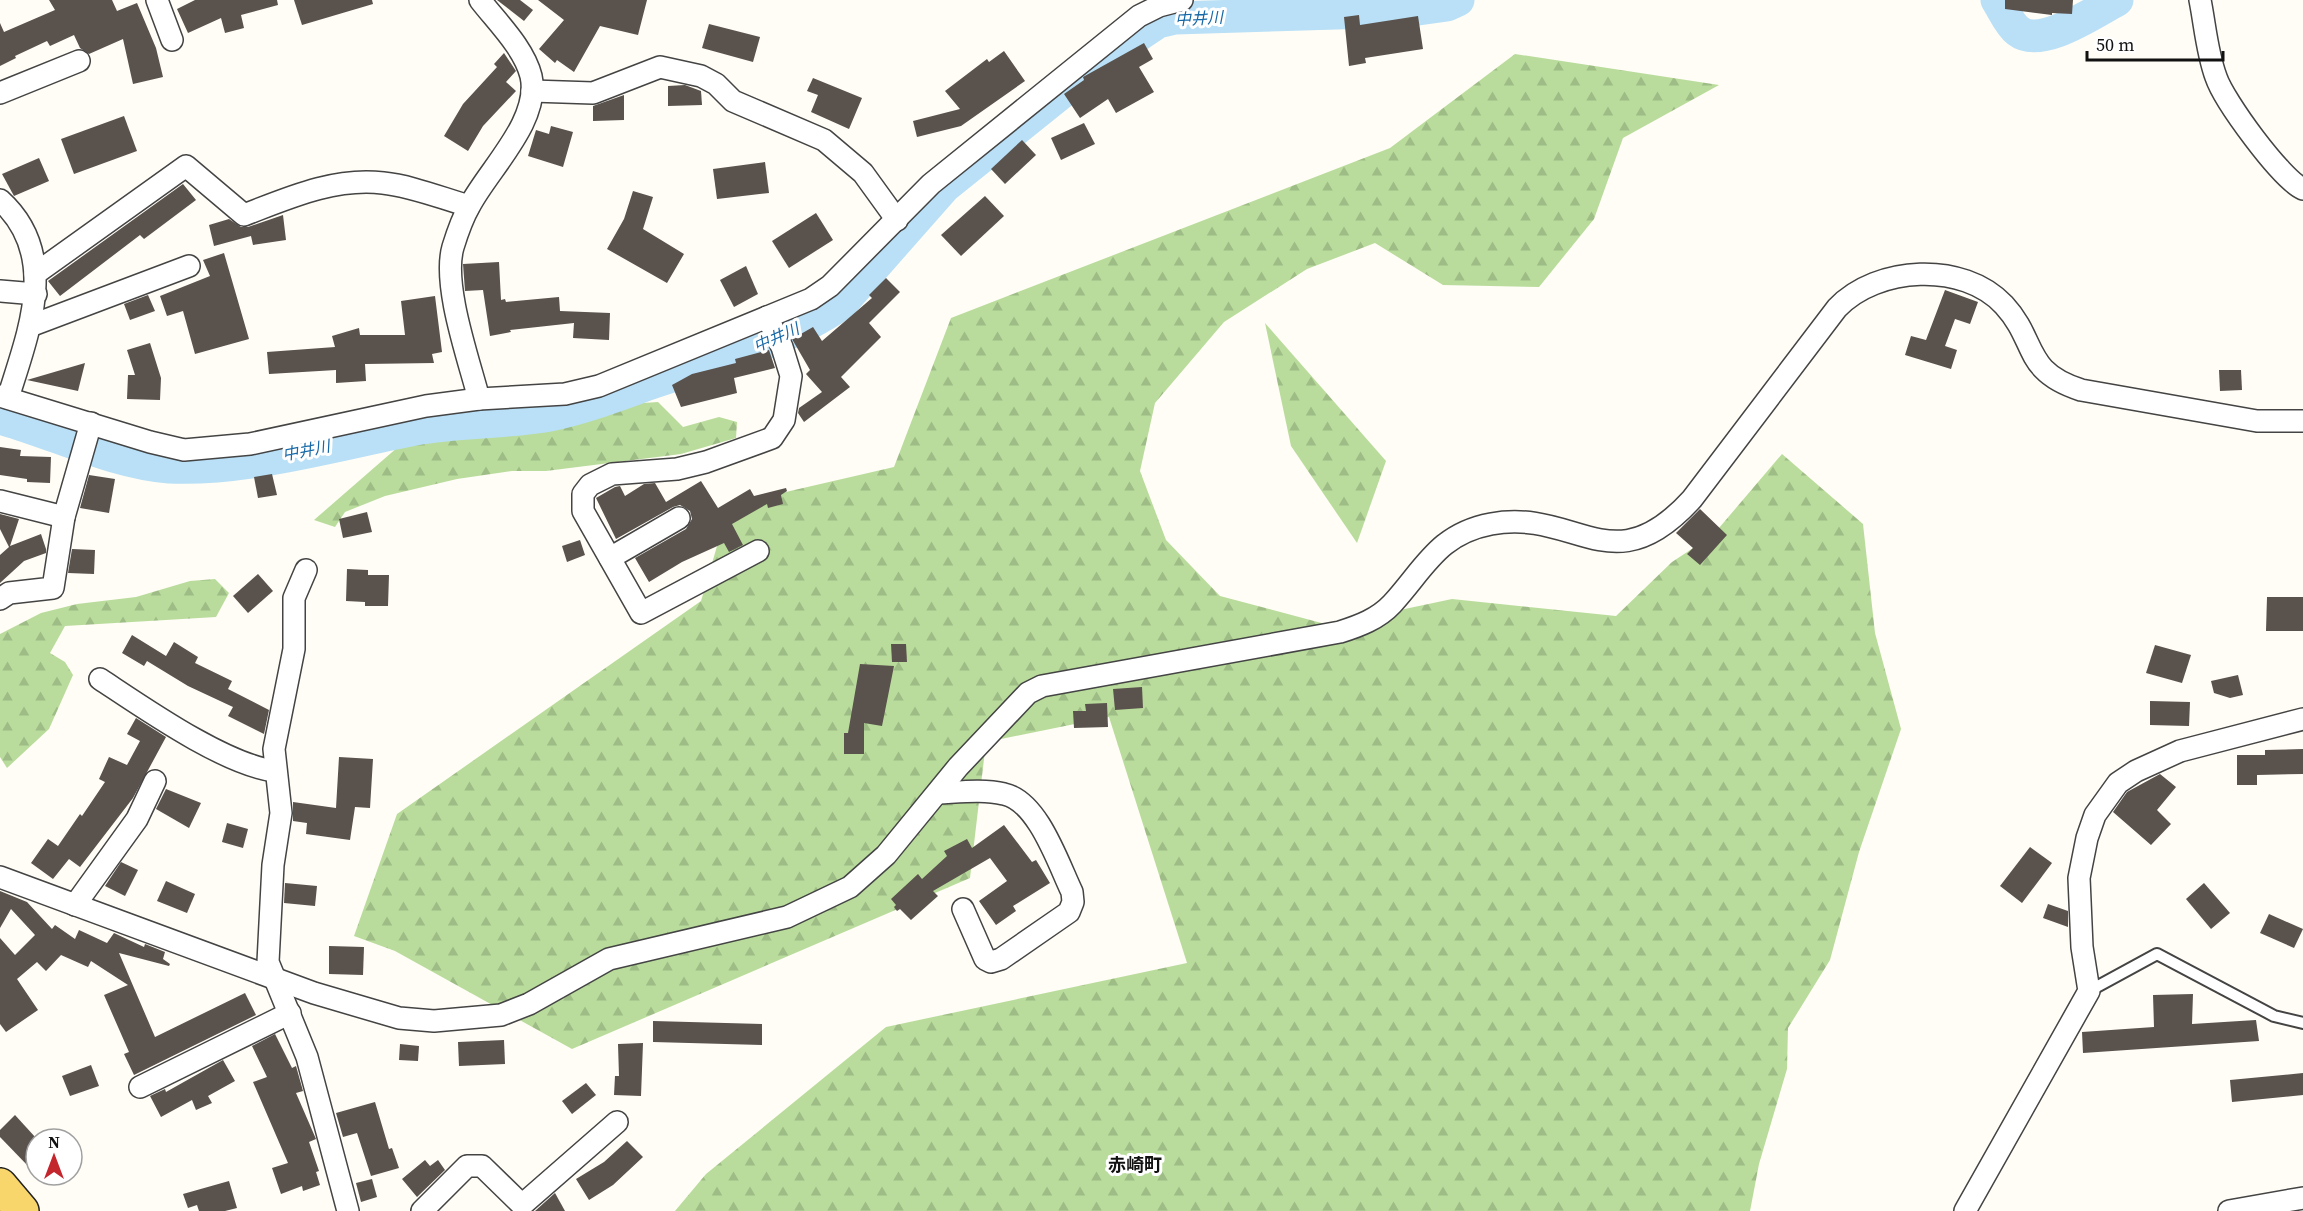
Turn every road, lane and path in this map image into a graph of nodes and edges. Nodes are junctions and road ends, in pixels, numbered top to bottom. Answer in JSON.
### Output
{"nodes":[{"id":1,"x":157,"y":0,"type":"edge"},
{"id":2,"x":480,"y":0,"type":"edge"},
{"id":3,"x":1182,"y":0,"type":"edge"},
{"id":4,"x":2200,"y":0,"type":"edge"},
{"id":5,"x":172,"y":40,"type":"dead end"},
{"id":6,"x":79,"y":61,"type":"dead end"},
{"id":7,"x":532,"y":91,"type":"junction"},
{"id":8,"x":0,"y":93,"type":"edge"},
{"id":9,"x":2303,"y":189,"type":"edge"},
{"id":10,"x":0,"y":200,"type":"edge"},
{"id":11,"x":469,"y":206,"type":"junction"},
{"id":12,"x":897,"y":220,"type":"junction"},
{"id":13,"x":189,"y":267,"type":"dead end"},
{"id":14,"x":35,"y":284,"type":"junction"},
{"id":15,"x":0,"y":291,"type":"edge"},
{"id":16,"x":769,"y":321,"type":"junction"},
{"id":17,"x":30,"y":326,"type":"junction"},
{"id":18,"x":4,"y":397,"type":"edge"},
{"id":19,"x":479,"y":399,"type":"junction"},
{"id":20,"x":2303,"y":421,"type":"edge"},
{"id":21,"x":89,"y":428,"type":"junction"},
{"id":22,"x":0,"y":501,"type":"edge"},
{"id":23,"x":64,"y":517,"type":"junction"},
{"id":24,"x":679,"y":518,"type":"dead end"},
{"id":25,"x":758,"y":551,"type":"dead end"},
{"id":26,"x":609,"y":558,"type":"junction"},
{"id":27,"x":306,"y":570,"type":"dead end"},
{"id":28,"x":0,"y":598,"type":"edge"},
{"id":29,"x":100,"y":679,"type":"dead end"},
{"id":30,"x":2303,"y":719,"type":"edge"},
{"id":31,"x":275,"y":771,"type":"junction"},
{"id":32,"x":155,"y":782,"type":"dead end"},
{"id":33,"x":939,"y":793,"type":"junction"},
{"id":34,"x":0,"y":877,"type":"edge"},
{"id":35,"x":75,"y":905,"type":"junction"},
{"id":36,"x":963,"y":909,"type":"dead end"},
{"id":37,"x":277,"y":979,"type":"junction"},
{"id":38,"x":2089,"y":991,"type":"junction"},
{"id":39,"x":290,"y":1013,"type":"junction"},
{"id":40,"x":2303,"y":1023,"type":"edge"},
{"id":41,"x":140,"y":1087,"type":"dead end"},
{"id":42,"x":616,"y":1122,"type":"dead end"},
{"id":43,"x":0,"y":1185,"type":"edge"},
{"id":44,"x":2303,"y":1198,"type":"edge"},
{"id":45,"x":22,"y":1211,"type":"edge"},
{"id":46,"x":348,"y":1211,"type":"edge"},
{"id":47,"x":423,"y":1211,"type":"edge"},
{"id":48,"x":1965,"y":1211,"type":"edge"},
{"id":49,"x":2229,"y":1211,"type":"edge"}],
"edges":[{"from":1,"to":5,"type":"street"},
{"from":2,"to":7,"type":"street"},
{"from":3,"to":12,"type":"street"},
{"from":4,"to":9,"type":"street"},
{"from":6,"to":8,"type":"street"},
{"from":7,"to":11,"type":"street"},
{"from":7,"to":12,"type":"street"},
{"from":10,"to":14,"type":"street"},
{"from":11,"to":14,"type":"street"},
{"from":11,"to":19,"type":"street"},
{"from":12,"to":16,"type":"street"},
{"from":13,"to":17,"type":"street"},
{"from":14,"to":15,"type":"street"},
{"from":14,"to":17,"type":"street"},
{"from":16,"to":19,"type":"street"},
{"from":16,"to":26,"type":"street"},
{"from":17,"to":18,"type":"street"},
{"from":18,"to":21,"type":"street"},
{"from":19,"to":21,"type":"street"},
{"from":20,"to":33,"type":"street"},
{"from":21,"to":23,"type":"street"},
{"from":22,"to":23,"type":"street"},
{"from":23,"to":28,"type":"street"},
{"from":24,"to":26,"type":"street"},
{"from":25,"to":26,"type":"street"},
{"from":27,"to":31,"type":"street"},
{"from":29,"to":31,"type":"street"},
{"from":30,"to":38,"type":"street"},
{"from":31,"to":37,"type":"street"},
{"from":32,"to":35,"type":"street"},
{"from":33,"to":36,"type":"street"},
{"from":33,"to":37,"type":"street"},
{"from":34,"to":35,"type":"street"},
{"from":35,"to":37,"type":"street"},
{"from":37,"to":39,"type":"street"},
{"from":38,"to":40,"type":"lane"},
{"from":38,"to":48,"type":"street"},
{"from":39,"to":41,"type":"street"},
{"from":39,"to":46,"type":"street"},
{"from":42,"to":47,"type":"street"},
{"from":43,"to":45,"type":"main road"},
{"from":44,"to":49,"type":"street"}]}
